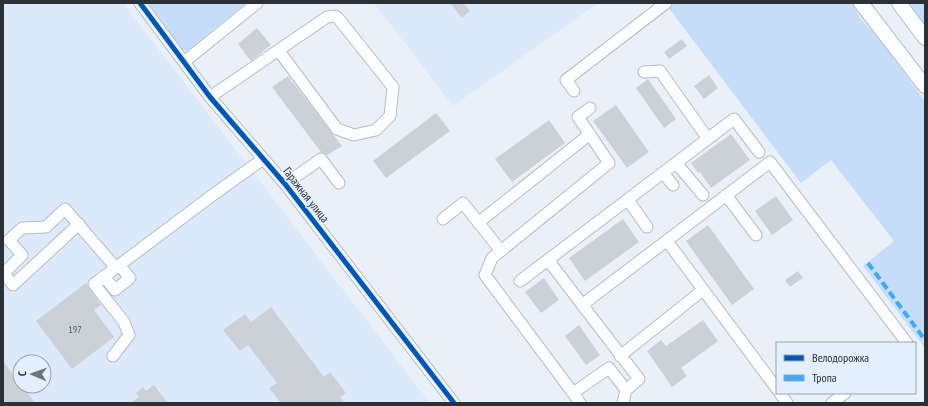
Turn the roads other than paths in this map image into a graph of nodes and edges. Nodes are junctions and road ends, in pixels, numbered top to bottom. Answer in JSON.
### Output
{"nodes":[{"id":1,"x":140,"y":3,"type":"edge"},
{"id":2,"x":257,"y":3,"type":"edge"},
{"id":3,"x":666,"y":3,"type":"edge"},
{"id":4,"x":861,"y":3,"type":"edge"},
{"id":5,"x":899,"y":3,"type":"edge"},
{"id":6,"x":925,"y":38,"type":"edge"},
{"id":7,"x":278,"y":51,"type":"junction"},
{"id":8,"x":184,"y":62,"type":"junction"},
{"id":9,"x":644,"y":72,"type":"dead end"},
{"id":10,"x":925,"y":86,"type":"edge"},
{"id":11,"x":574,"y":92,"type":"dead end"},
{"id":12,"x":210,"y":97,"type":"junction"},
{"id":13,"x":590,"y":108,"type":"dead end"},
{"id":14,"x":590,"y":134,"type":"junction"},
{"id":15,"x":708,"y":139,"type":"junction"},
{"id":16,"x":759,"y":152,"type":"dead end"},
{"id":17,"x":264,"y":159,"type":"junction"},
{"id":18,"x":676,"y":163,"type":"junction"},
{"id":19,"x":663,"y":173,"type":"junction"},
{"id":20,"x":339,"y":182,"type":"dead end"},
{"id":21,"x":285,"y":184,"type":"junction"},
{"id":22,"x":673,"y":185,"type":"dead end"},
{"id":23,"x":703,"y":195,"type":"dead end"},
{"id":24,"x":726,"y":195,"type":"junction"},
{"id":25,"x":628,"y":200,"type":"junction"},
{"id":26,"x":443,"y":219,"type":"dead end"},
{"id":27,"x":478,"y":223,"type":"junction"},
{"id":28,"x":79,"y":224,"type":"junction"},
{"id":29,"x":647,"y":227,"type":"dead end"},
{"id":30,"x":756,"y":235,"type":"dead end"},
{"id":31,"x":667,"y":240,"type":"junction"},
{"id":32,"x":501,"y":251,"type":"junction"},
{"id":33,"x":548,"y":260,"type":"junction"},
{"id":34,"x":118,"y":266,"type":"junction"},
{"id":35,"x":104,"y":276,"type":"junction"},
{"id":36,"x":520,"y":281,"type":"dead end"},
{"id":37,"x":703,"y":290,"type":"junction"},
{"id":38,"x":582,"y":305,"type":"junction"},
{"id":39,"x":906,"y":342,"type":"edge"},
{"id":40,"x":113,"y":356,"type":"dead end"},
{"id":41,"x":620,"y":356,"type":"junction"},
{"id":42,"x":776,"y":388,"type":"edge"},
{"id":43,"x":626,"y":390,"type":"junction"},
{"id":44,"x":573,"y":393,"type":"junction"},
{"id":45,"x":781,"y":394,"type":"edge"},
{"id":46,"x":844,"y":394,"type":"edge"},
{"id":47,"x":454,"y":403,"type":"edge"},
{"id":48,"x":580,"y":403,"type":"edge"},
{"id":49,"x":623,"y":403,"type":"edge"},
{"id":50,"x":787,"y":403,"type":"edge"},
{"id":51,"x":832,"y":403,"type":"edge"}],
"edges":[{"from":1,"to":8,"type":"street","name":"Гаражная улица"},
{"from":2,"to":8,"type":"street"},
{"from":3,"to":11,"type":"street"},
{"from":4,"to":10,"type":"main road"},
{"from":5,"to":6,"type":"main road"},
{"from":7,"to":7,"type":"street"},
{"from":7,"to":12,"type":"street"},
{"from":8,"to":12,"type":"street","name":"Гаражная улица"},
{"from":9,"to":15,"type":"street"},
{"from":12,"to":17,"type":"street","name":"Гаражная улица"},
{"from":13,"to":14,"type":"street"},
{"from":14,"to":27,"type":"street"},
{"from":14,"to":32,"type":"street"},
{"from":15,"to":16,"type":"street"},
{"from":15,"to":18,"type":"street"},
{"from":17,"to":21,"type":"street","name":"Гаражная улица"},
{"from":17,"to":34,"type":"street"},
{"from":18,"to":19,"type":"street"},
{"from":18,"to":23,"type":"street"},
{"from":19,"to":22,"type":"street"},
{"from":19,"to":25,"type":"street"},
{"from":20,"to":21,"type":"street"},
{"from":21,"to":47,"type":"street","name":"Гаражная улица"},
{"from":24,"to":30,"type":"street"},
{"from":24,"to":31,"type":"street"},
{"from":24,"to":39,"type":"street"},
{"from":25,"to":29,"type":"street"},
{"from":25,"to":33,"type":"street"},
{"from":26,"to":27,"type":"street"},
{"from":27,"to":32,"type":"street"},
{"from":28,"to":28,"type":"street"},
{"from":28,"to":34,"type":"street"},
{"from":31,"to":37,"type":"street"},
{"from":31,"to":38,"type":"street"},
{"from":32,"to":44,"type":"street"},
{"from":33,"to":36,"type":"street"},
{"from":33,"to":38,"type":"street"},
{"from":34,"to":35,"type":"street"},
{"from":34,"to":35,"type":"street"},
{"from":35,"to":40,"type":"street"},
{"from":37,"to":41,"type":"street"},
{"from":37,"to":42,"type":"street"},
{"from":38,"to":41,"type":"street"},
{"from":41,"to":43,"type":"street"},
{"from":43,"to":44,"type":"street"},
{"from":43,"to":49,"type":"street"},
{"from":44,"to":48,"type":"street"},
{"from":45,"to":50,"type":"street"},
{"from":46,"to":51,"type":"street"}]}
